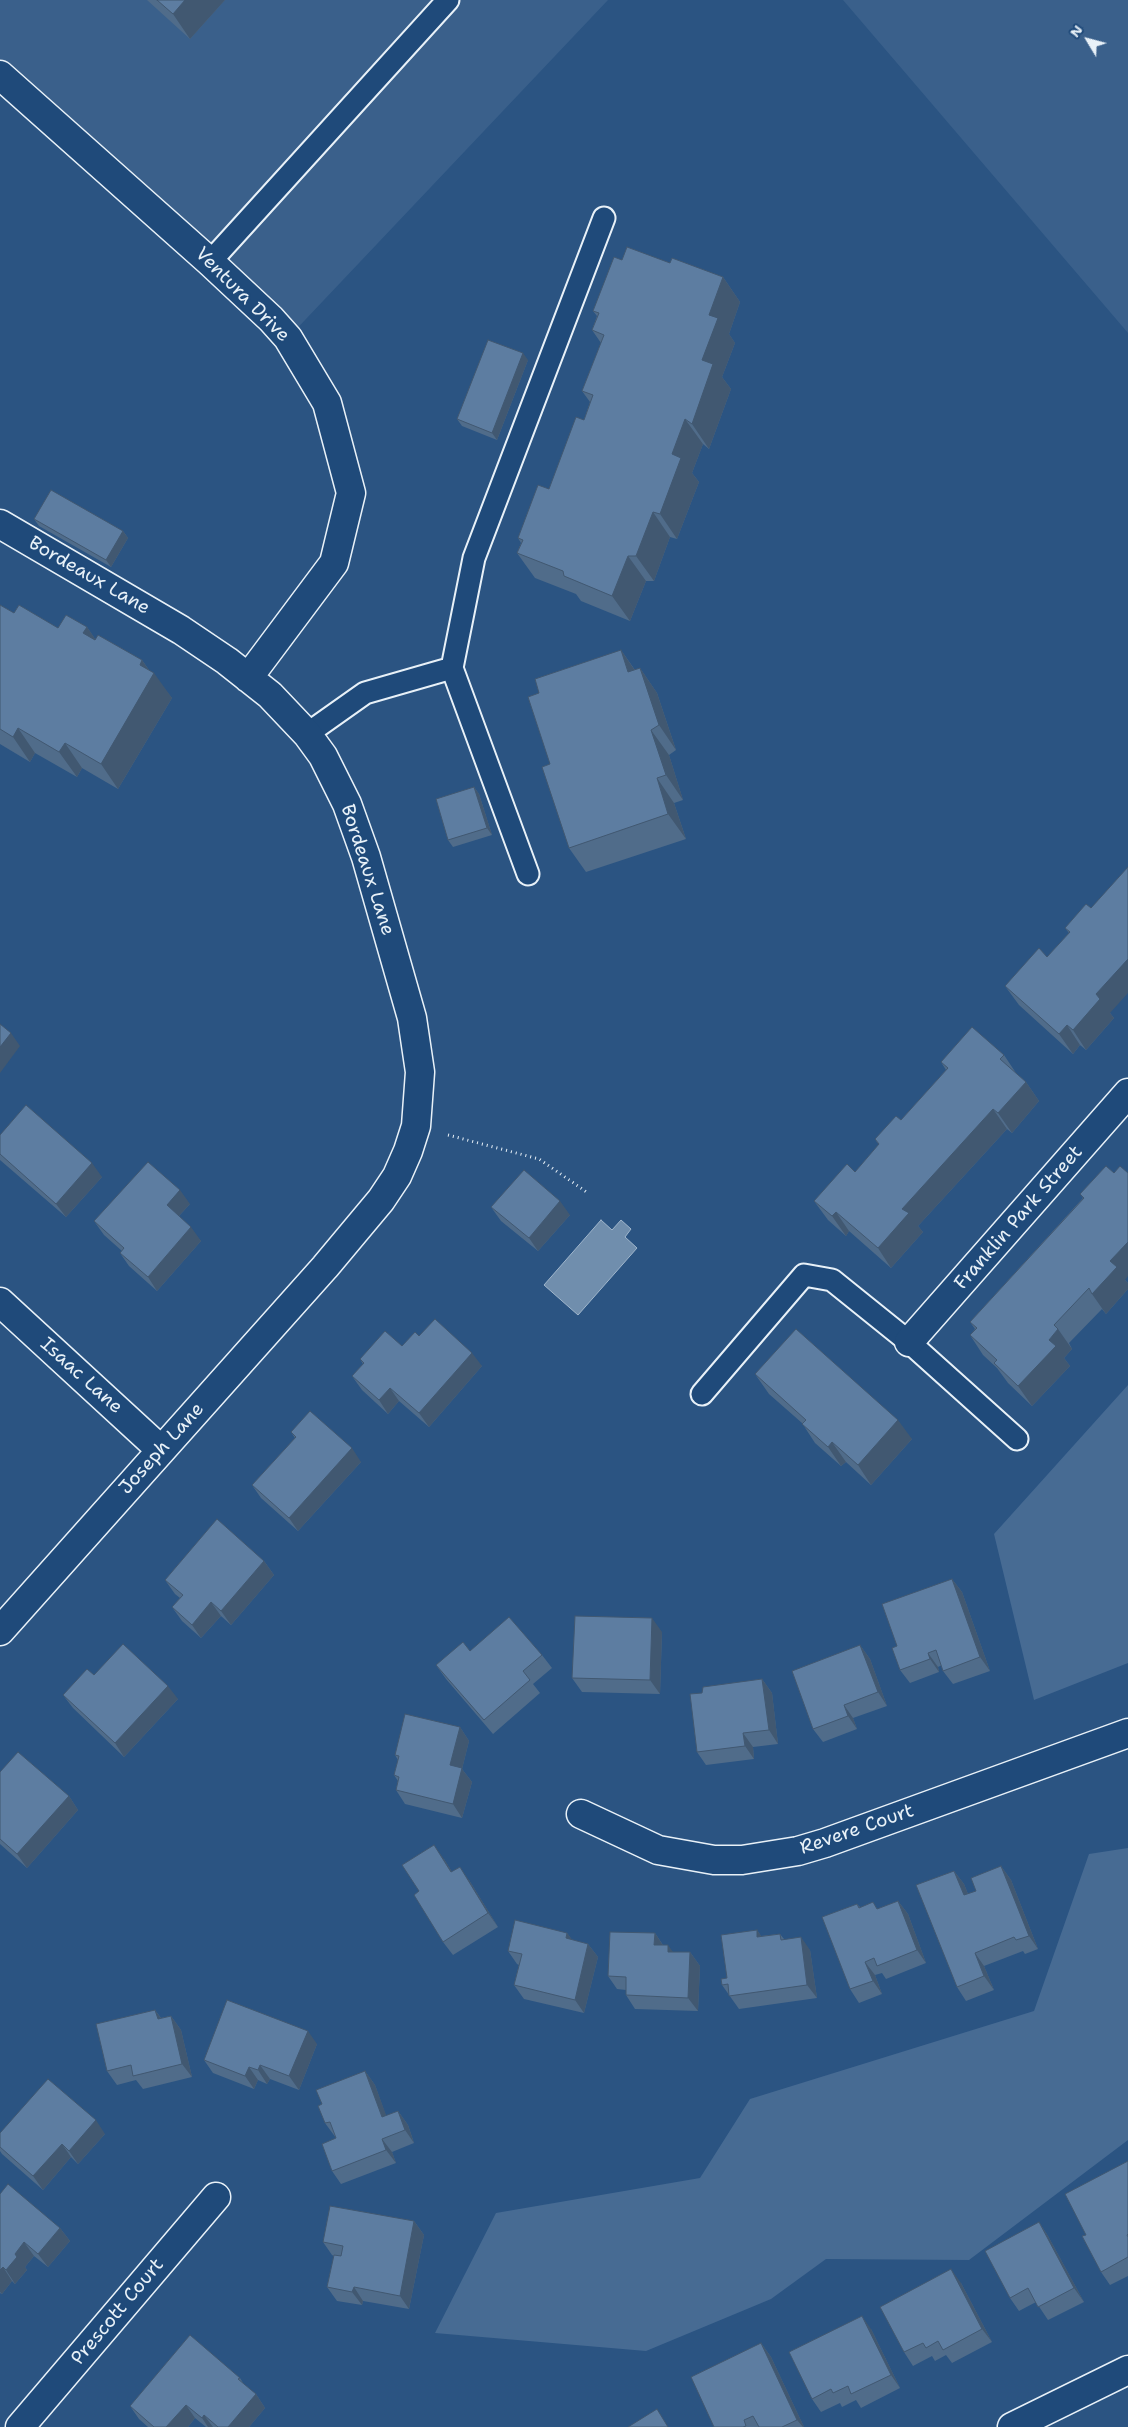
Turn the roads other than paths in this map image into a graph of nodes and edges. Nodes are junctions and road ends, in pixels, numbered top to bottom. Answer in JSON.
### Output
{"nodes":[{"id":1,"x":448,"y":0,"type":"edge"},
{"id":2,"x":0,"y":75,"type":"edge"},
{"id":3,"x":604,"y":218,"type":"dead end"},
{"id":4,"x":210,"y":262,"type":"junction"},
{"id":5,"x":0,"y":524,"type":"edge"},
{"id":6,"x":452,"y":668,"type":"junction"},
{"id":7,"x":248,"y":678,"type":"junction"},
{"id":8,"x":307,"y":734,"type":"junction"},
{"id":9,"x":528,"y":874,"type":"dead end"},
{"id":10,"x":1128,"y":1093,"type":"edge"},
{"id":11,"x":326,"y":1266,"type":"joint"},
{"id":12,"x":0,"y":1302,"type":"edge"},
{"id":13,"x":910,"y":1342,"type":"junction"},
{"id":14,"x":702,"y":1394,"type":"dead end"},
{"id":15,"x":1017,"y":1439,"type":"dead end"},
{"id":16,"x":161,"y":1450,"type":"junction"},
{"id":17,"x":0,"y":1631,"type":"edge"},
{"id":18,"x":1128,"y":1733,"type":"edge"},
{"id":19,"x":582,"y":1814,"type":"dead end"},
{"id":20,"x":216,"y":2197,"type":"dead end"},
{"id":21,"x":1128,"y":2370,"type":"edge"},
{"id":22,"x":20,"y":2427,"type":"edge"},
{"id":23,"x":1012,"y":2427,"type":"edge"}],
"edges":[{"from":1,"to":4,"type":"lane"},
{"from":2,"to":4,"type":"street","name":"Ventura Drive"},
{"from":3,"to":6,"type":"lane"},
{"from":4,"to":7,"type":"street","name":"Ventura Drive"},
{"from":5,"to":7,"type":"street","name":"Bordeaux Lane"},
{"from":6,"to":8,"type":"lane"},
{"from":6,"to":9,"type":"lane"},
{"from":7,"to":8,"type":"street","name":"Bordeaux Lane"},
{"from":8,"to":11,"type":"street","name":"Bordeaux Lane"},
{"from":10,"to":13,"type":"street","name":"Franklin Park Street"},
{"from":11,"to":16,"type":"street","name":"Joseph Lane"},
{"from":12,"to":16,"type":"street","name":"Isaac Lane"},
{"from":13,"to":14,"type":"lane"},
{"from":13,"to":15,"type":"lane"},
{"from":16,"to":17,"type":"street","name":"Joseph Lane"},
{"from":18,"to":19,"type":"street","name":"Revere Court"},
{"from":20,"to":22,"type":"street","name":"Prescott Court"},
{"from":21,"to":23,"type":"street"}]}
